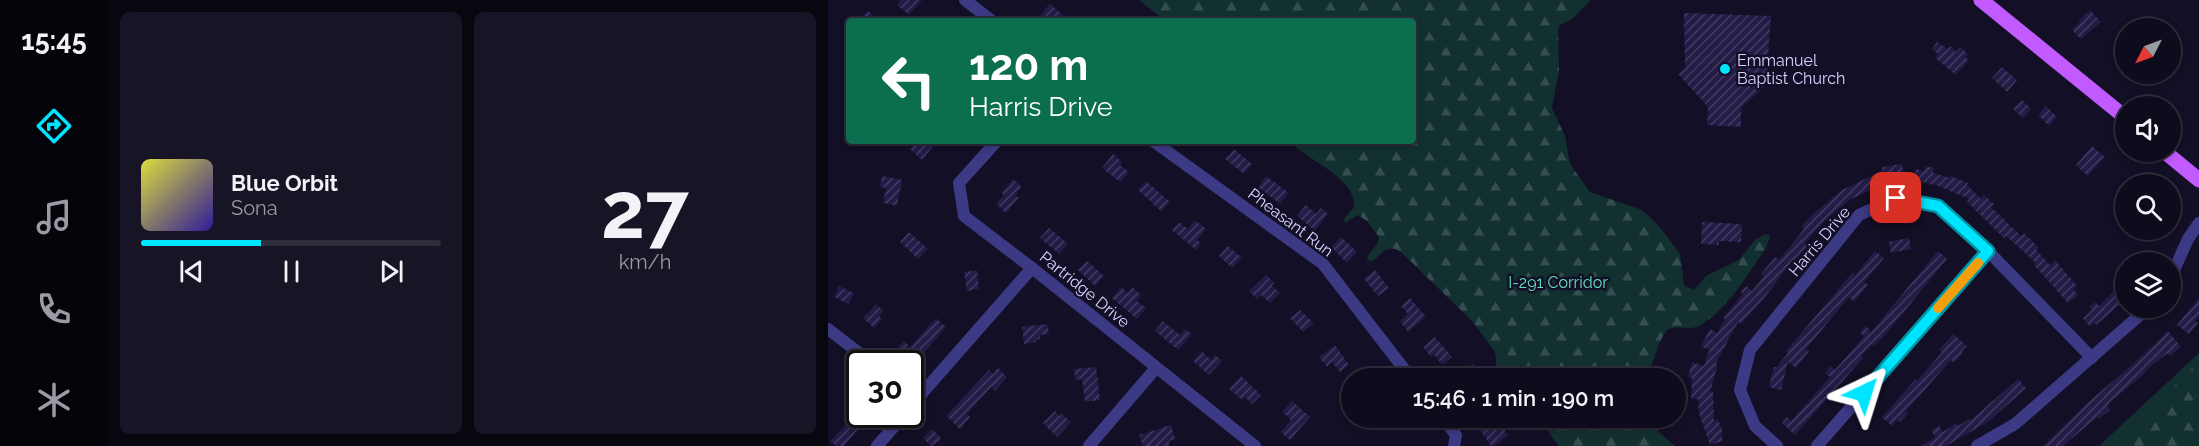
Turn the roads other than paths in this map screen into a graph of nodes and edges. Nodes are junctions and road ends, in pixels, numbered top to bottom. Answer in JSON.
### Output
{"nodes":[{"id":1,"x":965,"y":0,"type":"edge"},
{"id":2,"x":1981,"y":0,"type":"edge"},
{"id":3,"x":988,"y":18,"type":"edge"},
{"id":4,"x":2115,"y":109,"type":"edge"},
{"id":5,"x":994,"y":144,"type":"edge"},
{"id":6,"x":1157,"y":144,"type":"edge"},
{"id":7,"x":2177,"y":162,"type":"edge"},
{"id":8,"x":2199,"y":180,"type":"edge"},
{"id":9,"x":2199,"y":223,"type":"edge"},
{"id":10,"x":1988,"y":251,"type":"junction"},
{"id":11,"x":2181,"y":255,"type":"edge"},
{"id":12,"x":1032,"y":268,"type":"junction"},
{"id":13,"x":2137,"y":318,"type":"edge"},
{"id":14,"x":828,"y":329,"type":"edge"},
{"id":15,"x":855,"y":350,"type":"edge"},
{"id":16,"x":2092,"y":358,"type":"junction"},
{"id":17,"x":1156,"y":368,"type":"junction"},
{"id":18,"x":1404,"y":368,"type":"edge"},
{"id":19,"x":924,"y":388,"type":"edge"},
{"id":20,"x":893,"y":428,"type":"edge"},
{"id":21,"x":1451,"y":428,"type":"edge"},
{"id":22,"x":877,"y":446,"type":"edge"},
{"id":23,"x":1089,"y":446,"type":"edge"},
{"id":24,"x":1255,"y":446,"type":"edge"},
{"id":25,"x":1454,"y":446,"type":"edge"},
{"id":26,"x":1777,"y":446,"type":"edge"},
{"id":27,"x":1817,"y":446,"type":"edge"},
{"id":28,"x":1977,"y":446,"type":"edge"}],
"edges":[{"from":1,"to":3,"type":"street"},
{"from":2,"to":4,"type":"main road"},
{"from":5,"to":12,"type":"street","name":"Partridge Drive"},
{"from":6,"to":18,"type":"street","name":"Pheasant Run"},
{"from":7,"to":8,"type":"main road"},
{"from":9,"to":11,"type":"street"},
{"from":10,"to":16,"type":"street","name":"Harris Drive"},
{"from":10,"to":26,"type":"street","name":"Harris Drive"},
{"from":10,"to":27,"type":"street"},
{"from":12,"to":17,"type":"street","name":"Partridge Drive"},
{"from":12,"to":19,"type":"street"},
{"from":13,"to":16,"type":"street"},
{"from":14,"to":15,"type":"street"},
{"from":16,"to":28,"type":"street"},
{"from":17,"to":23,"type":"street"},
{"from":17,"to":24,"type":"street","name":"Partridge Drive"},
{"from":20,"to":22,"type":"street"},
{"from":21,"to":25,"type":"street"}]}
